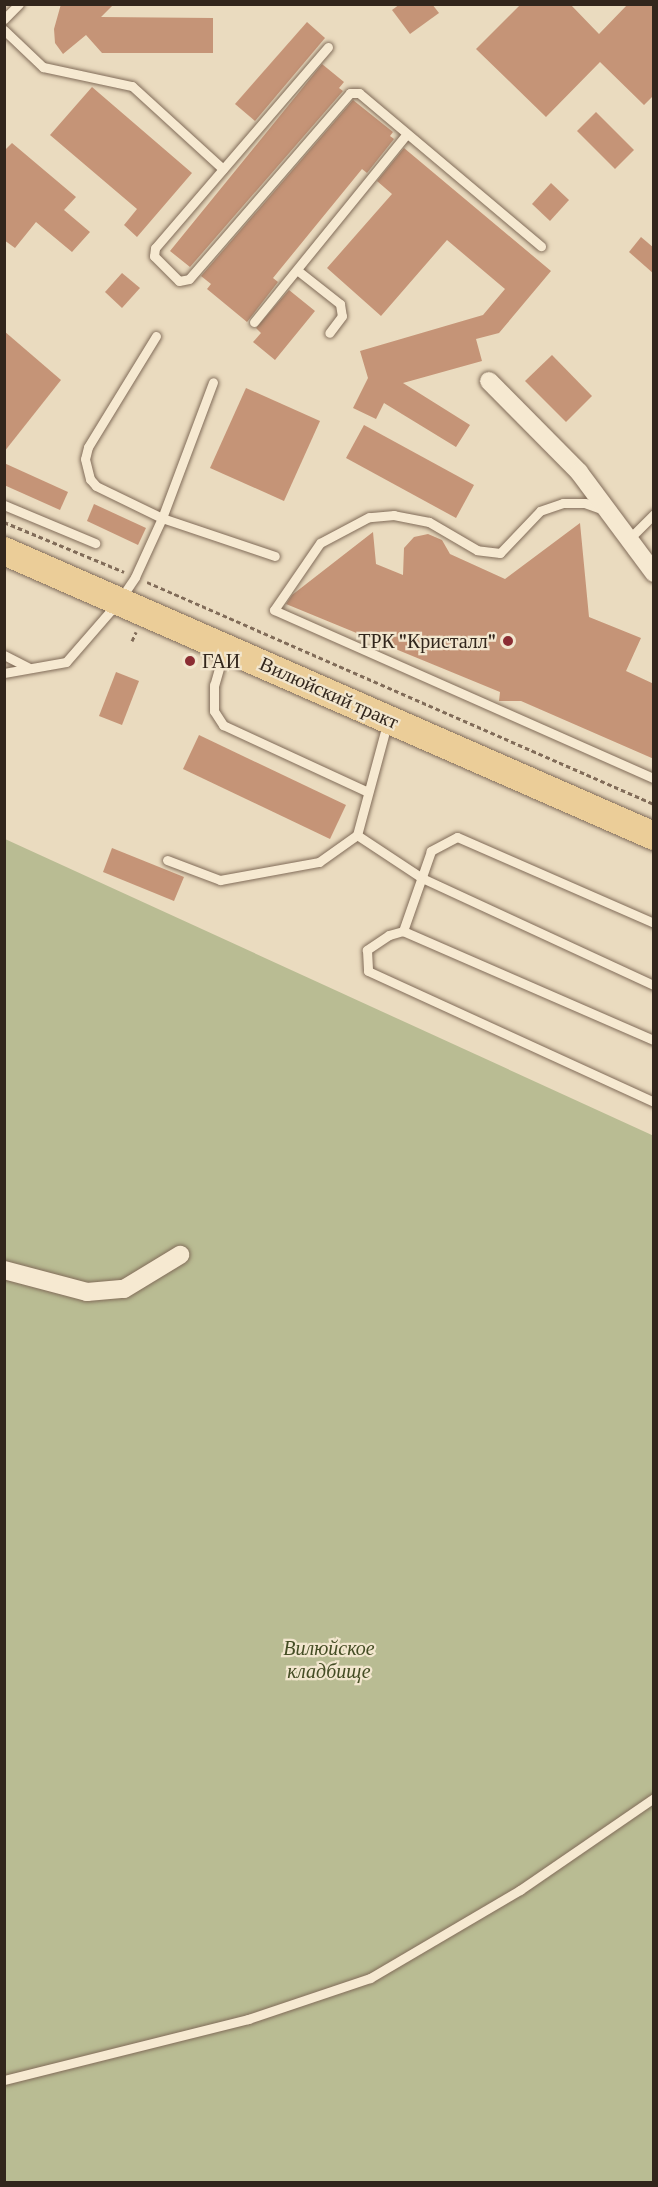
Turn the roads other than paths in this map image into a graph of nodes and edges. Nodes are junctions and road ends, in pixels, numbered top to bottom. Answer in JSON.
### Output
{"nodes":[{"id":1,"x":19,"y":4,"type":"edge"},
{"id":2,"x":4,"y":19,"type":"edge"},
{"id":3,"x":4,"y":30,"type":"edge"},
{"id":4,"x":328,"y":47,"type":"dead end"},
{"id":5,"x":407,"y":134,"type":"junction"},
{"id":6,"x":224,"y":169,"type":"junction"},
{"id":7,"x":541,"y":246,"type":"dead end"},
{"id":8,"x":297,"y":270,"type":"junction"},
{"id":9,"x":254,"y":321,"type":"dead end"},
{"id":10,"x":329,"y":333,"type":"dead end"},
{"id":11,"x":156,"y":336,"type":"dead end"},
{"id":12,"x":489,"y":381,"type":"dead end"},
{"id":13,"x":213,"y":382,"type":"dead end"},
{"id":14,"x":4,"y":505,"type":"edge"},
{"id":15,"x":609,"y":512,"type":"junction"},
{"id":16,"x":654,"y":514,"type":"edge"},
{"id":17,"x":162,"y":518,"type":"junction"},
{"id":18,"x":630,"y":538,"type":"junction"},
{"id":19,"x":95,"y":543,"type":"dead end"},
{"id":20,"x":4,"y":551,"type":"edge"},
{"id":21,"x":274,"y":556,"type":"dead end"},
{"id":22,"x":654,"y":573,"type":"edge"},
{"id":23,"x":119,"y":601,"type":"junction"},
{"id":24,"x":225,"y":648,"type":"junction"},
{"id":25,"x":4,"y":655,"type":"edge"},
{"id":26,"x":30,"y":668,"type":"junction"},
{"id":27,"x":4,"y":673,"type":"edge"},
{"id":28,"x":389,"y":719,"type":"junction"},
{"id":29,"x":654,"y":778,"type":"edge"},
{"id":30,"x":368,"y":792,"type":"junction"},
{"id":31,"x":357,"y":835,"type":"junction"},
{"id":32,"x":654,"y":836,"type":"edge"},
{"id":33,"x":167,"y":860,"type":"dead end"},
{"id":34,"x":422,"y":879,"type":"junction"},
{"id":35,"x":654,"y":923,"type":"edge"},
{"id":36,"x":403,"y":932,"type":"junction"},
{"id":37,"x":654,"y":985,"type":"edge"},
{"id":38,"x":654,"y":1040,"type":"edge"},
{"id":39,"x":654,"y":1102,"type":"edge"},
{"id":40,"x":180,"y":1256,"type":"dead end"},
{"id":41,"x":4,"y":1270,"type":"edge"},
{"id":42,"x":654,"y":1798,"type":"edge"},
{"id":43,"x":4,"y":2080,"type":"edge"}],
"edges":[{"from":1,"to":2,"type":"lane"},
{"from":3,"to":6,"type":"lane"},
{"from":4,"to":6,"type":"lane"},
{"from":5,"to":6,"type":"lane"},
{"from":5,"to":7,"type":"lane"},
{"from":5,"to":8,"type":"lane"},
{"from":8,"to":9,"type":"lane"},
{"from":8,"to":10,"type":"lane"},
{"from":11,"to":17,"type":"lane"},
{"from":12,"to":15,"type":"street"},
{"from":13,"to":17,"type":"lane"},
{"from":14,"to":19,"type":"lane"},
{"from":15,"to":18,"type":"street"},
{"from":15,"to":29,"type":"lane"},
{"from":16,"to":18,"type":"lane"},
{"from":17,"to":21,"type":"lane"},
{"from":17,"to":23,"type":"lane"},
{"from":18,"to":22,"type":"street"},
{"from":20,"to":23,"type":"main road","name":"Вилюйский тракт"},
{"from":23,"to":24,"type":"main road","name":"Вилюйский тракт"},
{"from":23,"to":26,"type":"lane"},
{"from":24,"to":28,"type":"main road","name":"Вилюйский тракт"},
{"from":24,"to":30,"type":"lane"},
{"from":25,"to":26,"type":"lane"},
{"from":26,"to":27,"type":"lane"},
{"from":28,"to":30,"type":"lane"},
{"from":28,"to":32,"type":"main road","name":"Вилюйский тракт"},
{"from":30,"to":31,"type":"lane"},
{"from":31,"to":33,"type":"lane"},
{"from":31,"to":34,"type":"lane"},
{"from":34,"to":35,"type":"lane"},
{"from":34,"to":36,"type":"lane"},
{"from":34,"to":37,"type":"lane"},
{"from":36,"to":38,"type":"lane"},
{"from":36,"to":39,"type":"lane"},
{"from":40,"to":41,"type":"street"},
{"from":42,"to":43,"type":"lane"}]}
